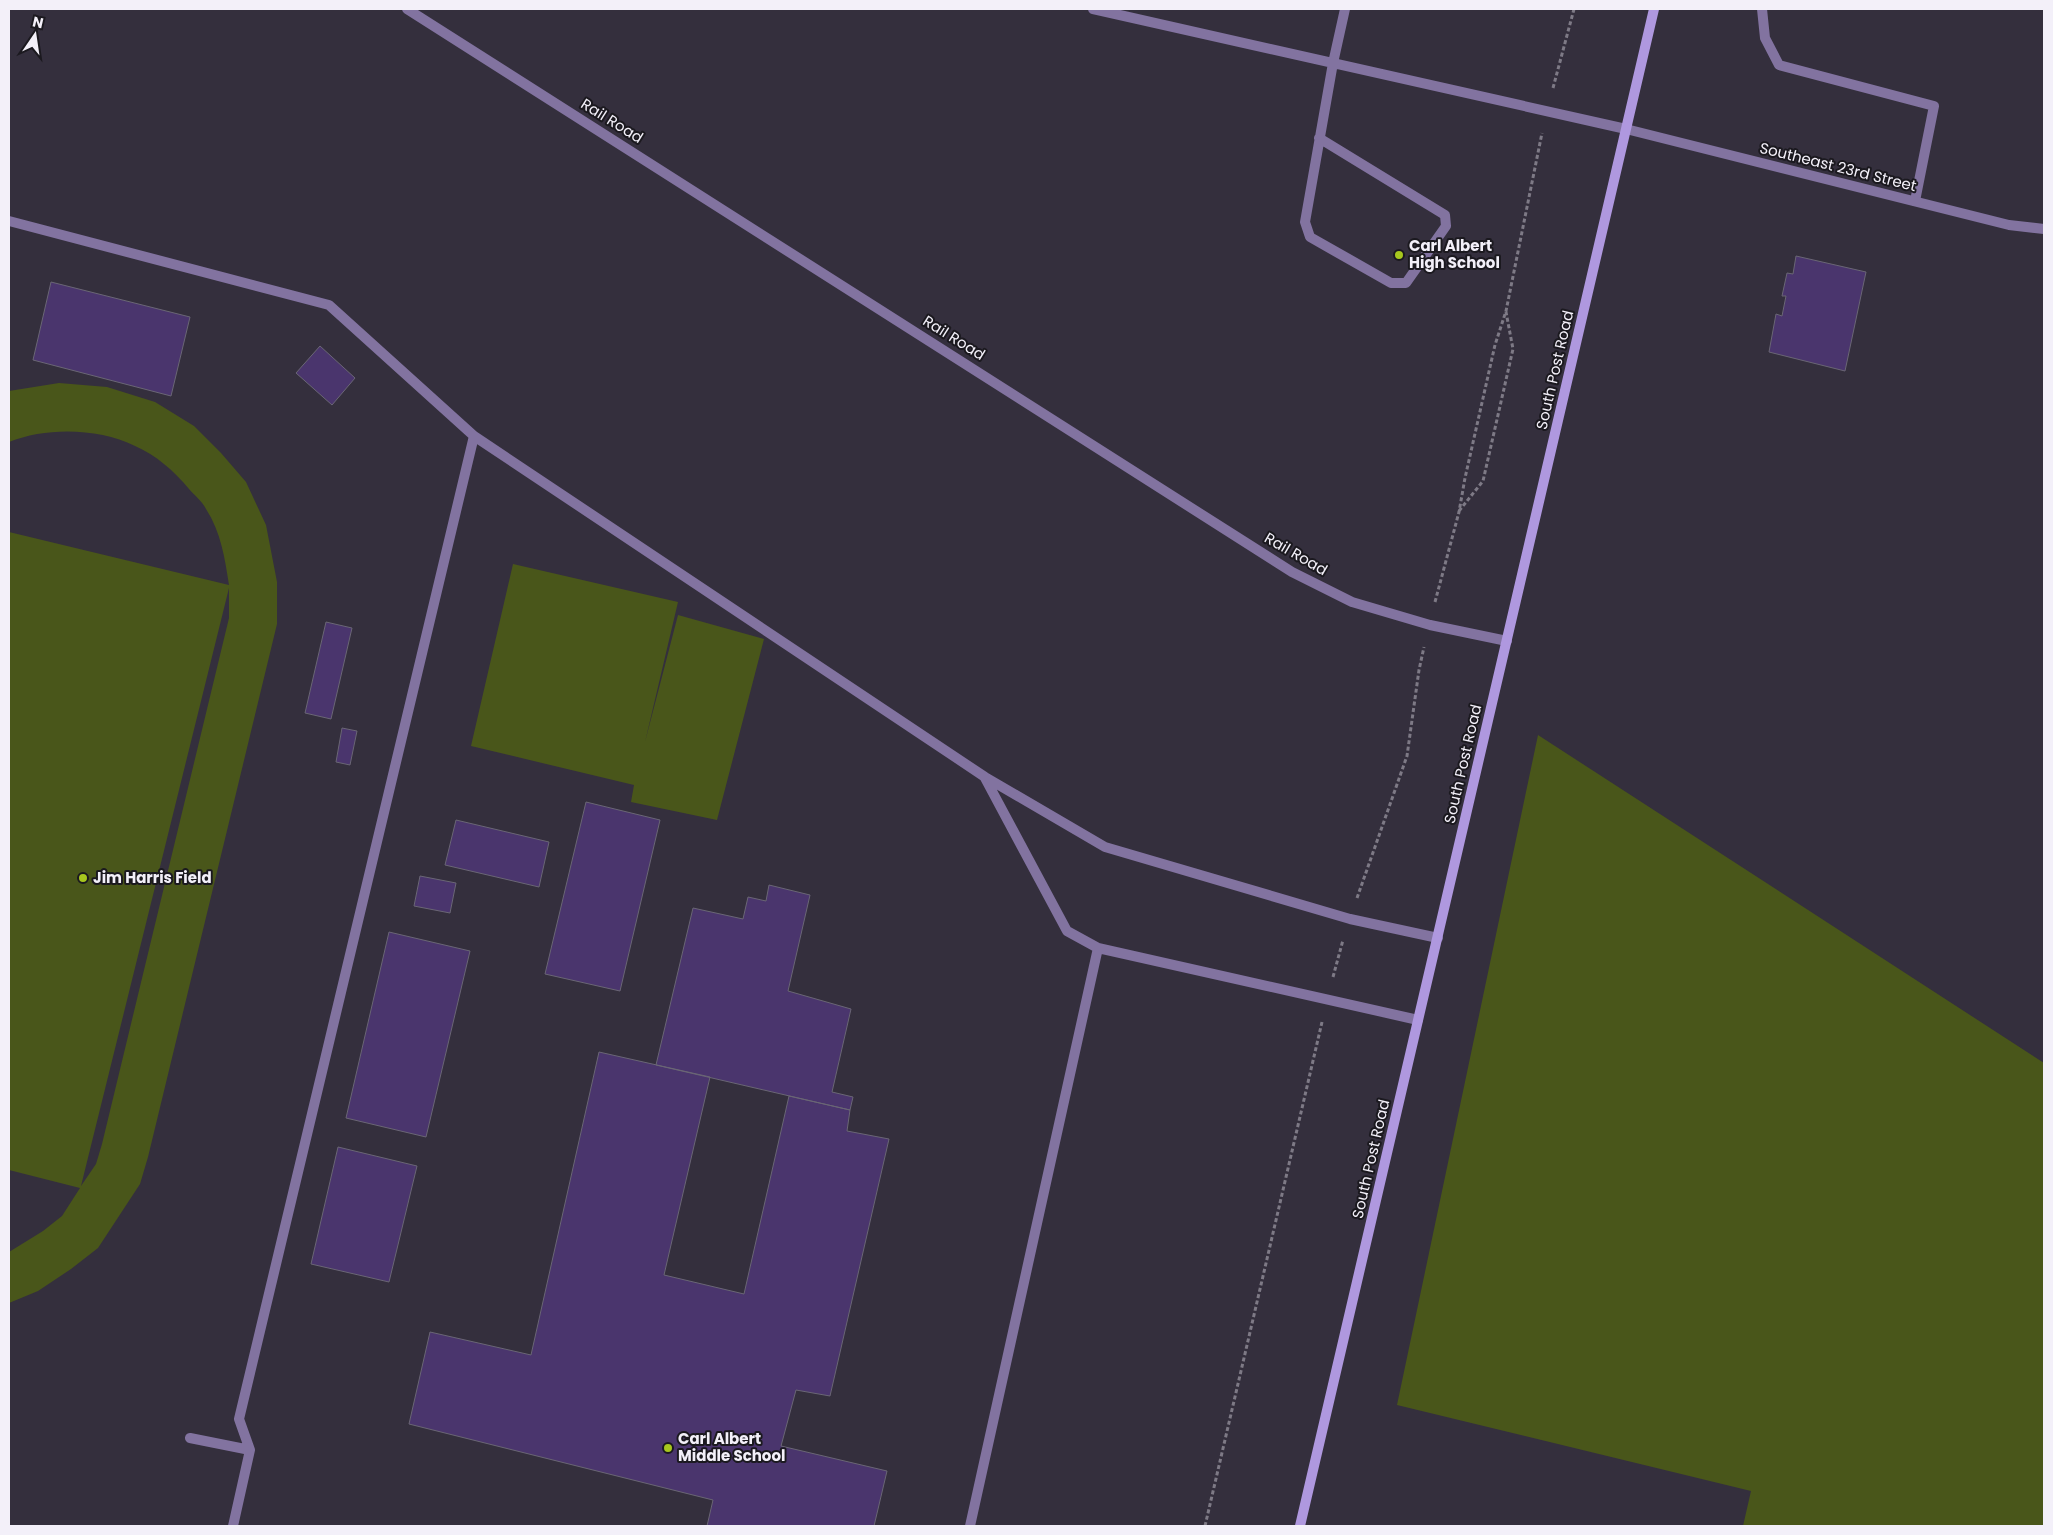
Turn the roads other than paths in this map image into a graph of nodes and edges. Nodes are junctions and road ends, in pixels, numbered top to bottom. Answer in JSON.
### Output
{"nodes":[{"id":1,"x":407,"y":9,"type":"edge"},
{"id":2,"x":1093,"y":9,"type":"edge"},
{"id":3,"x":1345,"y":9,"type":"edge"},
{"id":4,"x":1654,"y":9,"type":"edge"},
{"id":5,"x":1762,"y":9,"type":"edge"},
{"id":6,"x":1118,"y":12,"type":"edge"},
{"id":7,"x":1333,"y":63,"type":"junction"},
{"id":8,"x":1626,"y":129,"type":"junction"},
{"id":9,"x":1319,"y":138,"type":"junction"},
{"id":10,"x":1914,"y":202,"type":"junction"},
{"id":11,"x":9,"y":221,"type":"edge"},
{"id":12,"x":2044,"y":229,"type":"edge"},
{"id":13,"x":474,"y":436,"type":"junction"},
{"id":14,"x":1507,"y":641,"type":"junction"},
{"id":15,"x":985,"y":777,"type":"junction"},
{"id":16,"x":1438,"y":938,"type":"junction"},
{"id":17,"x":1098,"y":948,"type":"junction"},
{"id":18,"x":1418,"y":1020,"type":"junction"},
{"id":19,"x":190,"y":1438,"type":"dead end"},
{"id":20,"x":250,"y":1450,"type":"junction"},
{"id":21,"x":233,"y":1526,"type":"edge"},
{"id":22,"x":970,"y":1526,"type":"edge"},
{"id":23,"x":1300,"y":1526,"type":"edge"}],
"edges":[{"from":1,"to":14,"type":"street","name":"Rail Road"},
{"from":2,"to":6,"type":"street","name":"Southeast 23rd Street"},
{"from":3,"to":7,"type":"street"},
{"from":4,"to":8,"type":"main road","name":"South Post Road"},
{"from":5,"to":10,"type":"street"},
{"from":6,"to":7,"type":"street","name":"Southeast 23rd Street"},
{"from":7,"to":8,"type":"street","name":"Southeast 23rd Street"},
{"from":7,"to":9,"type":"street"},
{"from":8,"to":10,"type":"street","name":"Southeast 23rd Street"},
{"from":8,"to":14,"type":"main road","name":"South Post Road"},
{"from":9,"to":9,"type":"street"},
{"from":10,"to":12,"type":"street","name":"Southeast 23rd Street"},
{"from":11,"to":13,"type":"street"},
{"from":13,"to":15,"type":"street"},
{"from":13,"to":20,"type":"street"},
{"from":14,"to":16,"type":"main road","name":"South Post Road"},
{"from":15,"to":16,"type":"street"},
{"from":15,"to":17,"type":"street"},
{"from":16,"to":18,"type":"main road","name":"South Post Road"},
{"from":17,"to":18,"type":"street"},
{"from":17,"to":22,"type":"street"},
{"from":18,"to":23,"type":"main road","name":"South Post Road"},
{"from":19,"to":20,"type":"street"},
{"from":20,"to":21,"type":"street"}]}
